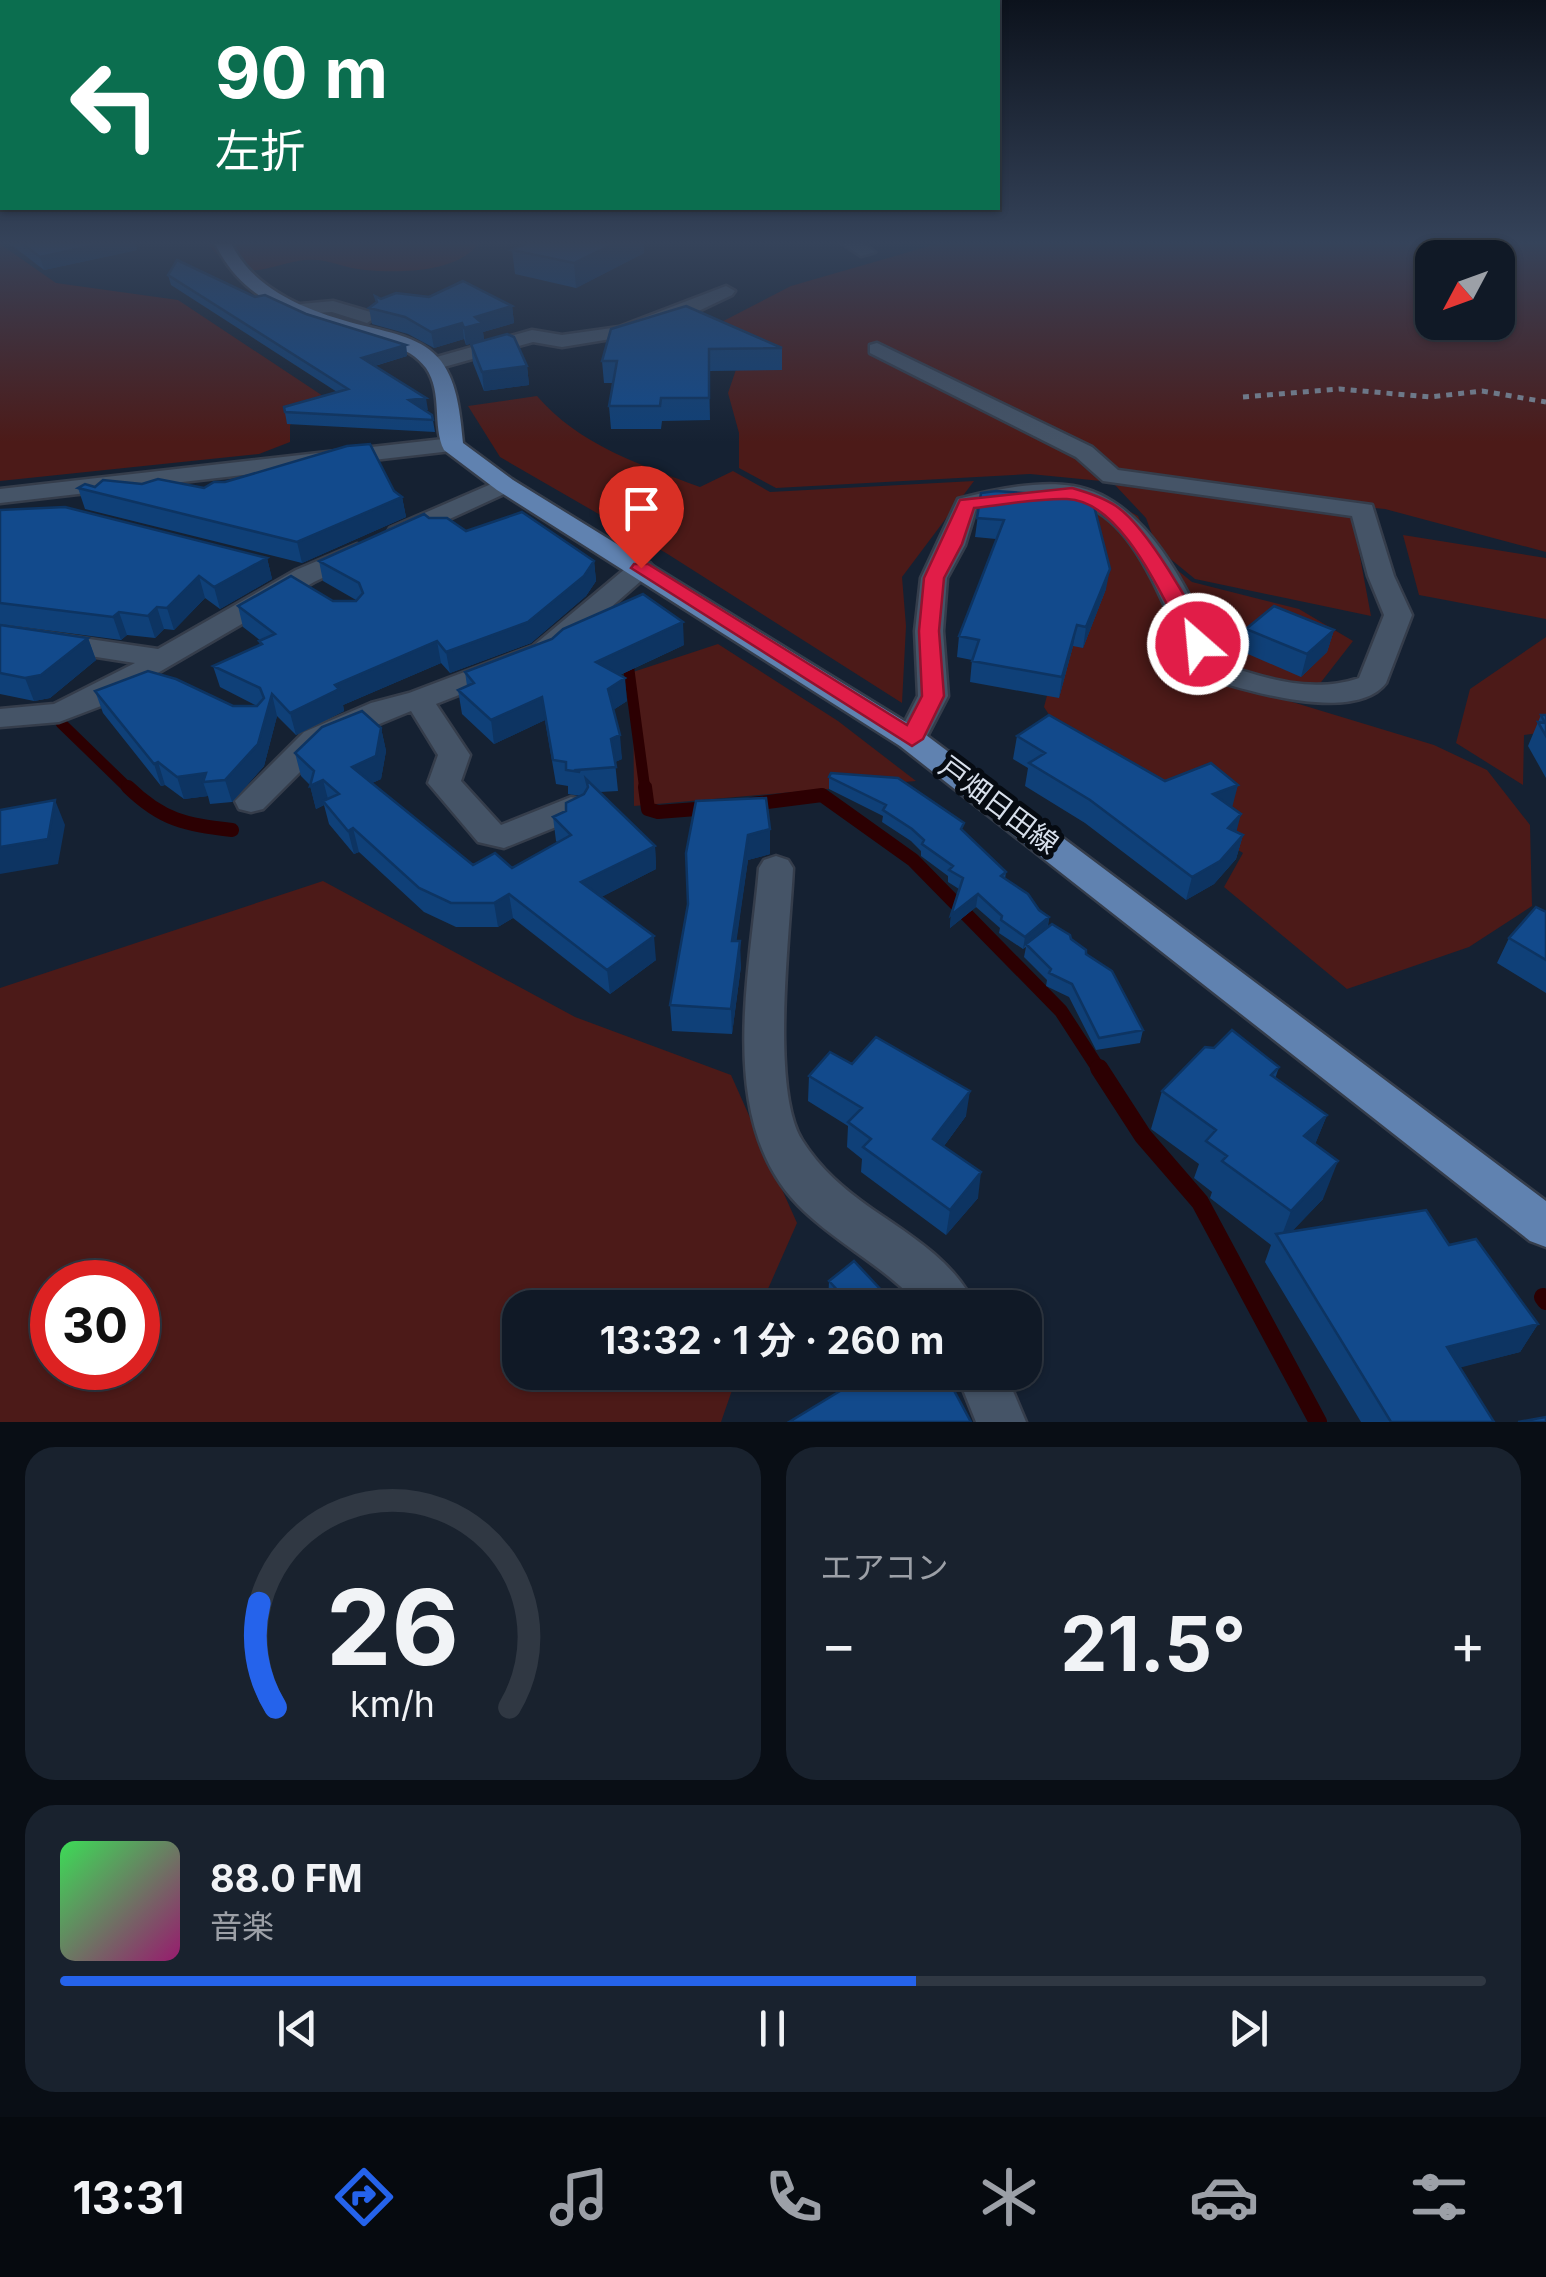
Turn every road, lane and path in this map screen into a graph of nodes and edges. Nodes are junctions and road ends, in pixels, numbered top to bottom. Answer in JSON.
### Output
{"nodes":[{"id":1,"x":302,"y":309,"type":"edge"},
{"id":2,"x":343,"y":309,"type":"edge"},
{"id":3,"x":687,"y":309,"type":"edge"},
{"id":4,"x":367,"y":317,"type":"edge"},
{"id":5,"x":876,"y":349,"type":"dead end"},
{"id":6,"x":433,"y":364,"type":"junction"},
{"id":7,"x":1242,"y":397,"type":"dead end"},
{"id":8,"x":1546,"y":402,"type":"edge"},
{"id":9,"x":452,"y":445,"type":"junction"},
{"id":10,"x":505,"y":485,"type":"junction"},
{"id":11,"x":1,"y":513,"type":"edge"},
{"id":12,"x":266,"y":566,"type":"edge"},
{"id":13,"x":641,"y":568,"type":"junction"},
{"id":14,"x":308,"y":584,"type":"junction"},
{"id":15,"x":0,"y":634,"type":"edge"},
{"id":16,"x":152,"y":662,"type":"junction"},
{"id":17,"x":180,"y":684,"type":"edge"},
{"id":18,"x":419,"y":700,"type":"junction"},
{"id":19,"x":0,"y":718,"type":"edge"},
{"id":20,"x":912,"y":739,"type":"junction"},
{"id":21,"x":252,"y":801,"type":"dead end"},
{"id":22,"x":571,"y":808,"type":"edge"},
{"id":23,"x":776,"y":868,"type":"dead end"},
{"id":24,"x":1546,"y":1227,"type":"edge"},
{"id":25,"x":936,"y":1290,"type":"edge"},
{"id":26,"x":988,"y":1390,"type":"edge"},
{"id":27,"x":1001,"y":1422,"type":"edge"}],
"edges":[{"from":1,"to":6,"type":"main road"},
{"from":2,"to":4,"type":"street"},
{"from":3,"to":6,"type":"street"},
{"from":5,"to":20,"type":"street"},
{"from":6,"to":9,"type":"main road"},
{"from":7,"to":8,"type":"path"},
{"from":9,"to":10,"type":"main road","name":"戸畑日田線"},
{"from":9,"to":11,"type":"street"},
{"from":10,"to":13,"type":"main road","name":"戸畑日田線"},
{"from":10,"to":14,"type":"street"},
{"from":12,"to":14,"type":"street"},
{"from":13,"to":18,"type":"street"},
{"from":13,"to":20,"type":"main road","name":"戸畑日田線"},
{"from":14,"to":16,"type":"street"},
{"from":15,"to":16,"type":"street"},
{"from":16,"to":17,"type":"street"},
{"from":16,"to":19,"type":"street"},
{"from":18,"to":21,"type":"street"},
{"from":18,"to":22,"type":"street"},
{"from":20,"to":24,"type":"main road","name":"戸畑日田線"},
{"from":23,"to":25,"type":"street"},
{"from":26,"to":27,"type":"street"}]}
